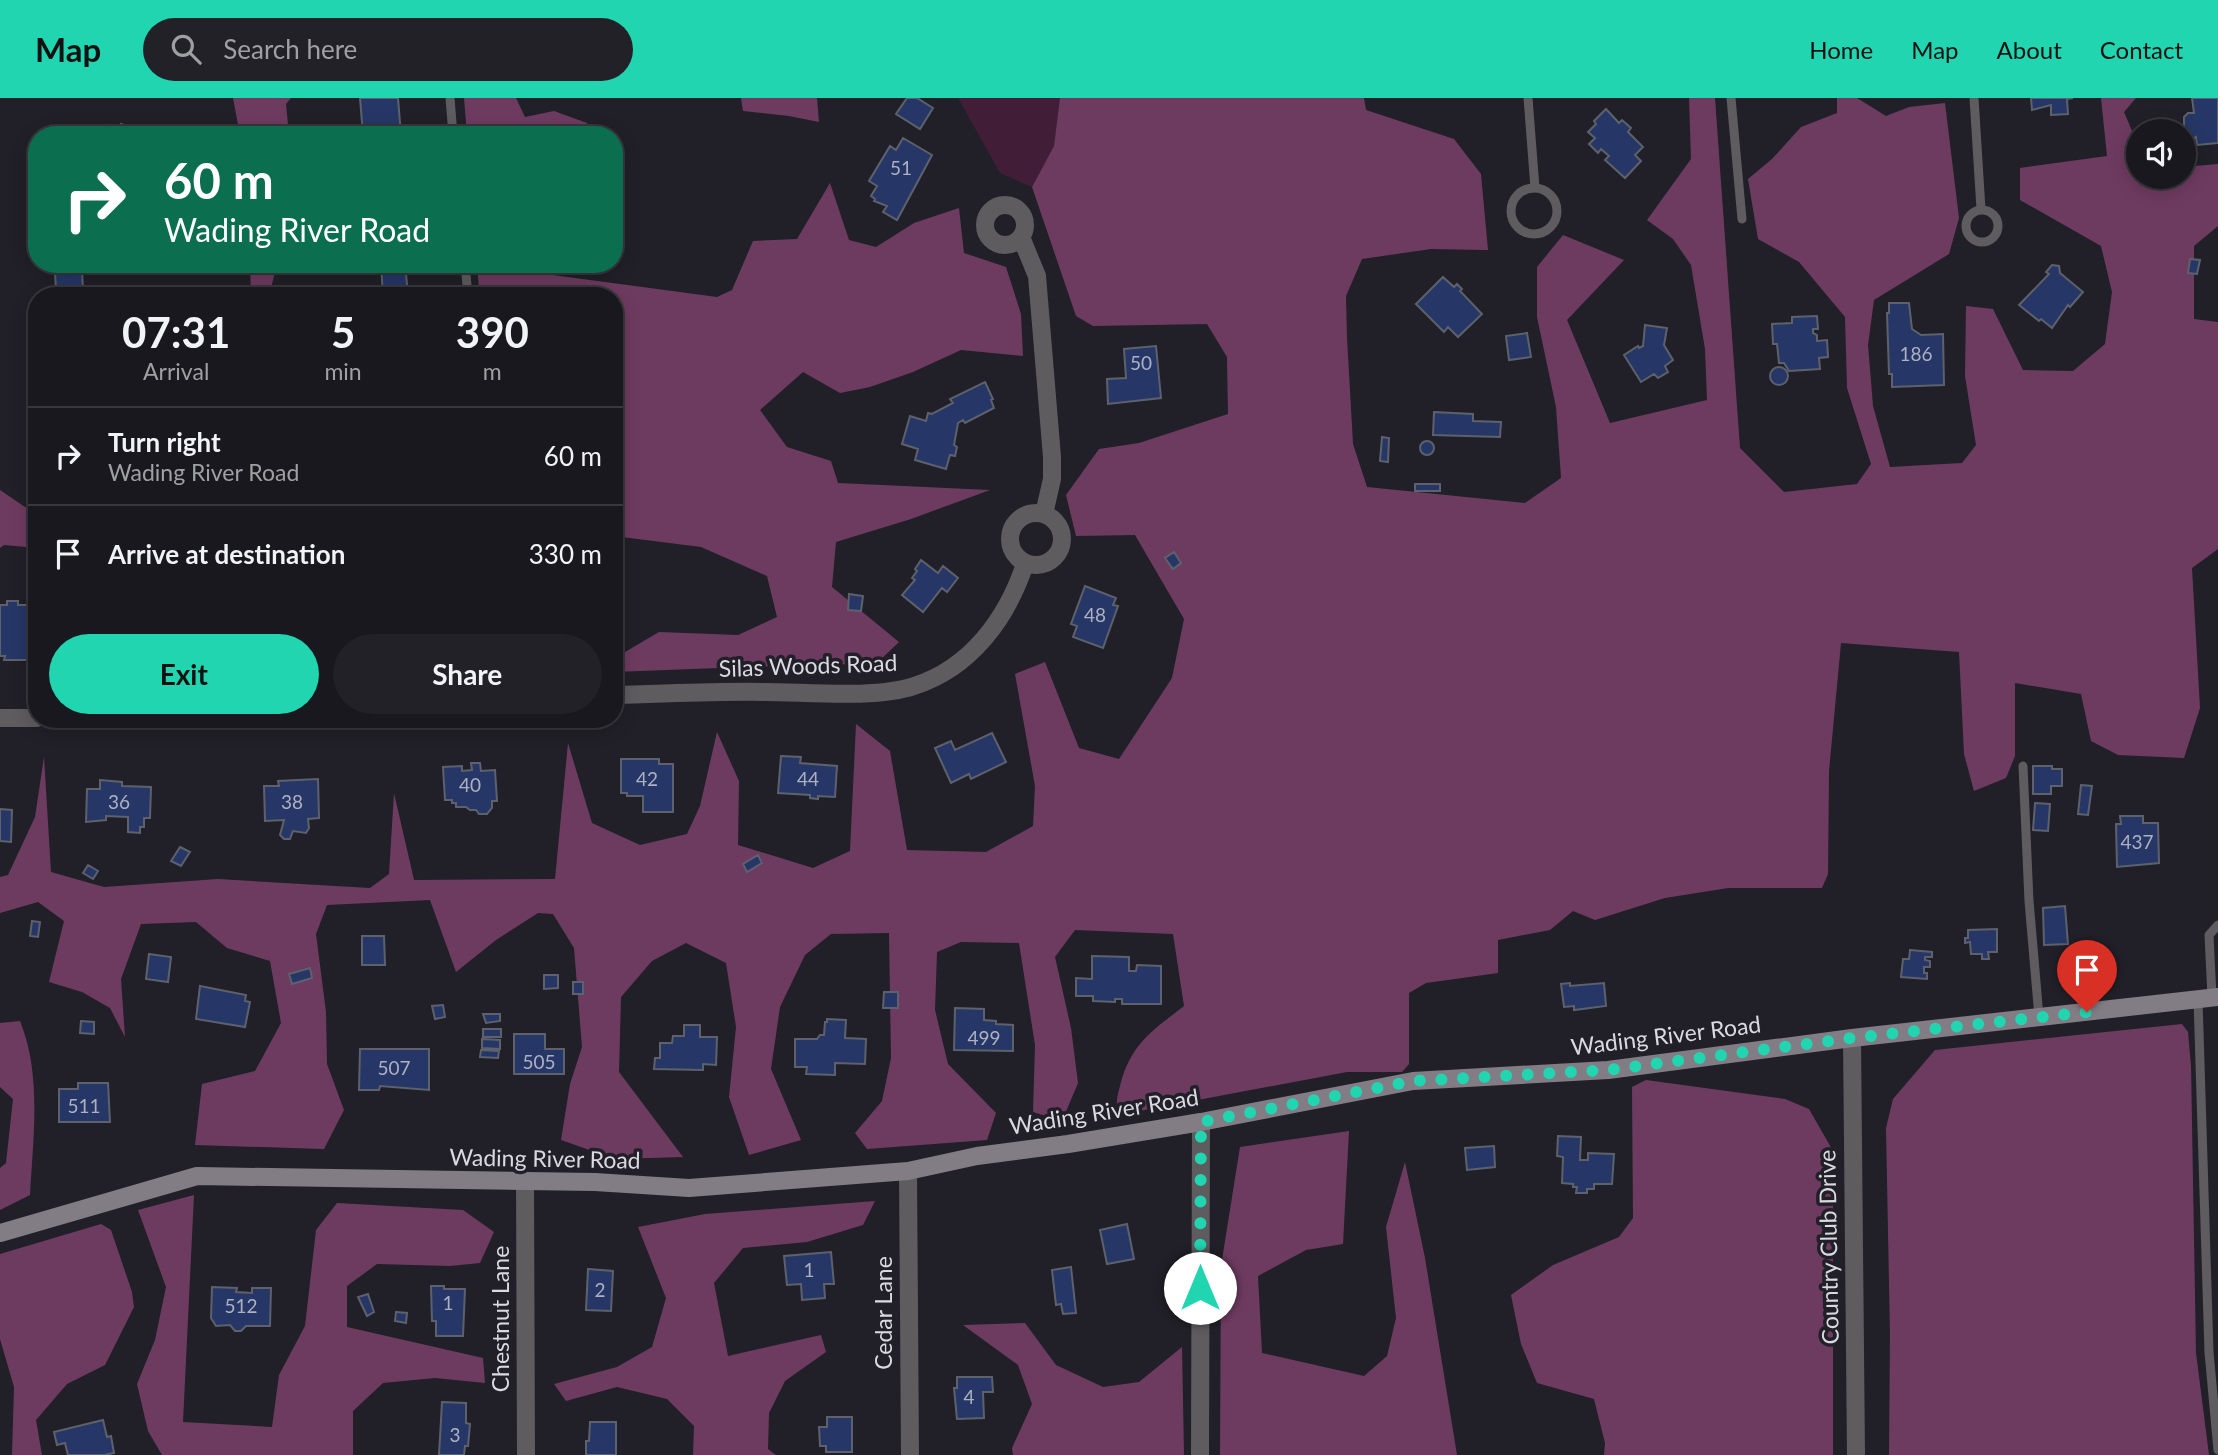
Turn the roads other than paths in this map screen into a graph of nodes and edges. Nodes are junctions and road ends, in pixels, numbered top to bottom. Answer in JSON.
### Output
{"nodes":[{"id":1,"x":450,"y":98,"type":"edge"},
{"id":2,"x":1528,"y":98,"type":"edge"},
{"id":3,"x":1731,"y":98,"type":"edge"},
{"id":4,"x":1974,"y":98,"type":"edge"},
{"id":5,"x":452,"y":126,"type":"edge"},
{"id":6,"x":1535,"y":188,"type":"junction"},
{"id":7,"x":1981,"y":209,"type":"dead end"},
{"id":8,"x":1742,"y":219,"type":"dead end"},
{"id":9,"x":1021,"y":237,"type":"dead end"},
{"id":10,"x":1044,"y":514,"type":"junction"},
{"id":11,"x":1025,"y":564,"type":"junction"},
{"id":12,"x":623,"y":695,"type":"edge"},
{"id":13,"x":0,"y":718,"type":"edge"},
{"id":14,"x":28,"y":718,"type":"edge"},
{"id":15,"x":2023,"y":766,"type":"dead end"},
{"id":16,"x":2218,"y":925,"type":"edge"},
{"id":17,"x":2209,"y":998,"type":"edge"},
{"id":18,"x":2039,"y":1017,"type":"junction"},
{"id":19,"x":1852,"y":1038,"type":"junction"},
{"id":20,"x":1201,"y":1122,"type":"junction"},
{"id":21,"x":908,"y":1171,"type":"junction"},
{"id":22,"x":524,"y":1182,"type":"junction"},
{"id":23,"x":0,"y":1233,"type":"edge"},
{"id":24,"x":2218,"y":1450,"type":"edge"},
{"id":25,"x":526,"y":1455,"type":"edge"},
{"id":26,"x":910,"y":1455,"type":"edge"},
{"id":27,"x":1200,"y":1455,"type":"edge"},
{"id":28,"x":1856,"y":1455,"type":"edge"}],
"edges":[{"from":1,"to":5,"type":"lane"},
{"from":2,"to":6,"type":"lane"},
{"from":3,"to":8,"type":"lane"},
{"from":4,"to":7,"type":"lane"},
{"from":6,"to":6,"type":"lane"},
{"from":9,"to":10,"type":"street"},
{"from":10,"to":11,"type":"street"},
{"from":10,"to":11,"type":"street"},
{"from":11,"to":12,"type":"street","name":"Silas Woods Road"},
{"from":13,"to":14,"type":"street"},
{"from":15,"to":18,"type":"lane"},
{"from":16,"to":17,"type":"lane"},
{"from":17,"to":18,"type":"main road","name":"Wading River Road"},
{"from":17,"to":24,"type":"lane"},
{"from":18,"to":19,"type":"main road","name":"Wading River Road"},
{"from":19,"to":20,"type":"main road","name":"Wading River Road"},
{"from":19,"to":28,"type":"street","name":"Country Club Drive"},
{"from":20,"to":21,"type":"main road","name":"Wading River Road"},
{"from":20,"to":27,"type":"street"},
{"from":21,"to":22,"type":"main road","name":"Wading River Road"},
{"from":21,"to":26,"type":"street","name":"Cedar Lane"},
{"from":22,"to":23,"type":"main road","name":"Wading River Road"},
{"from":22,"to":25,"type":"street","name":"Chestnut Lane"}]}
